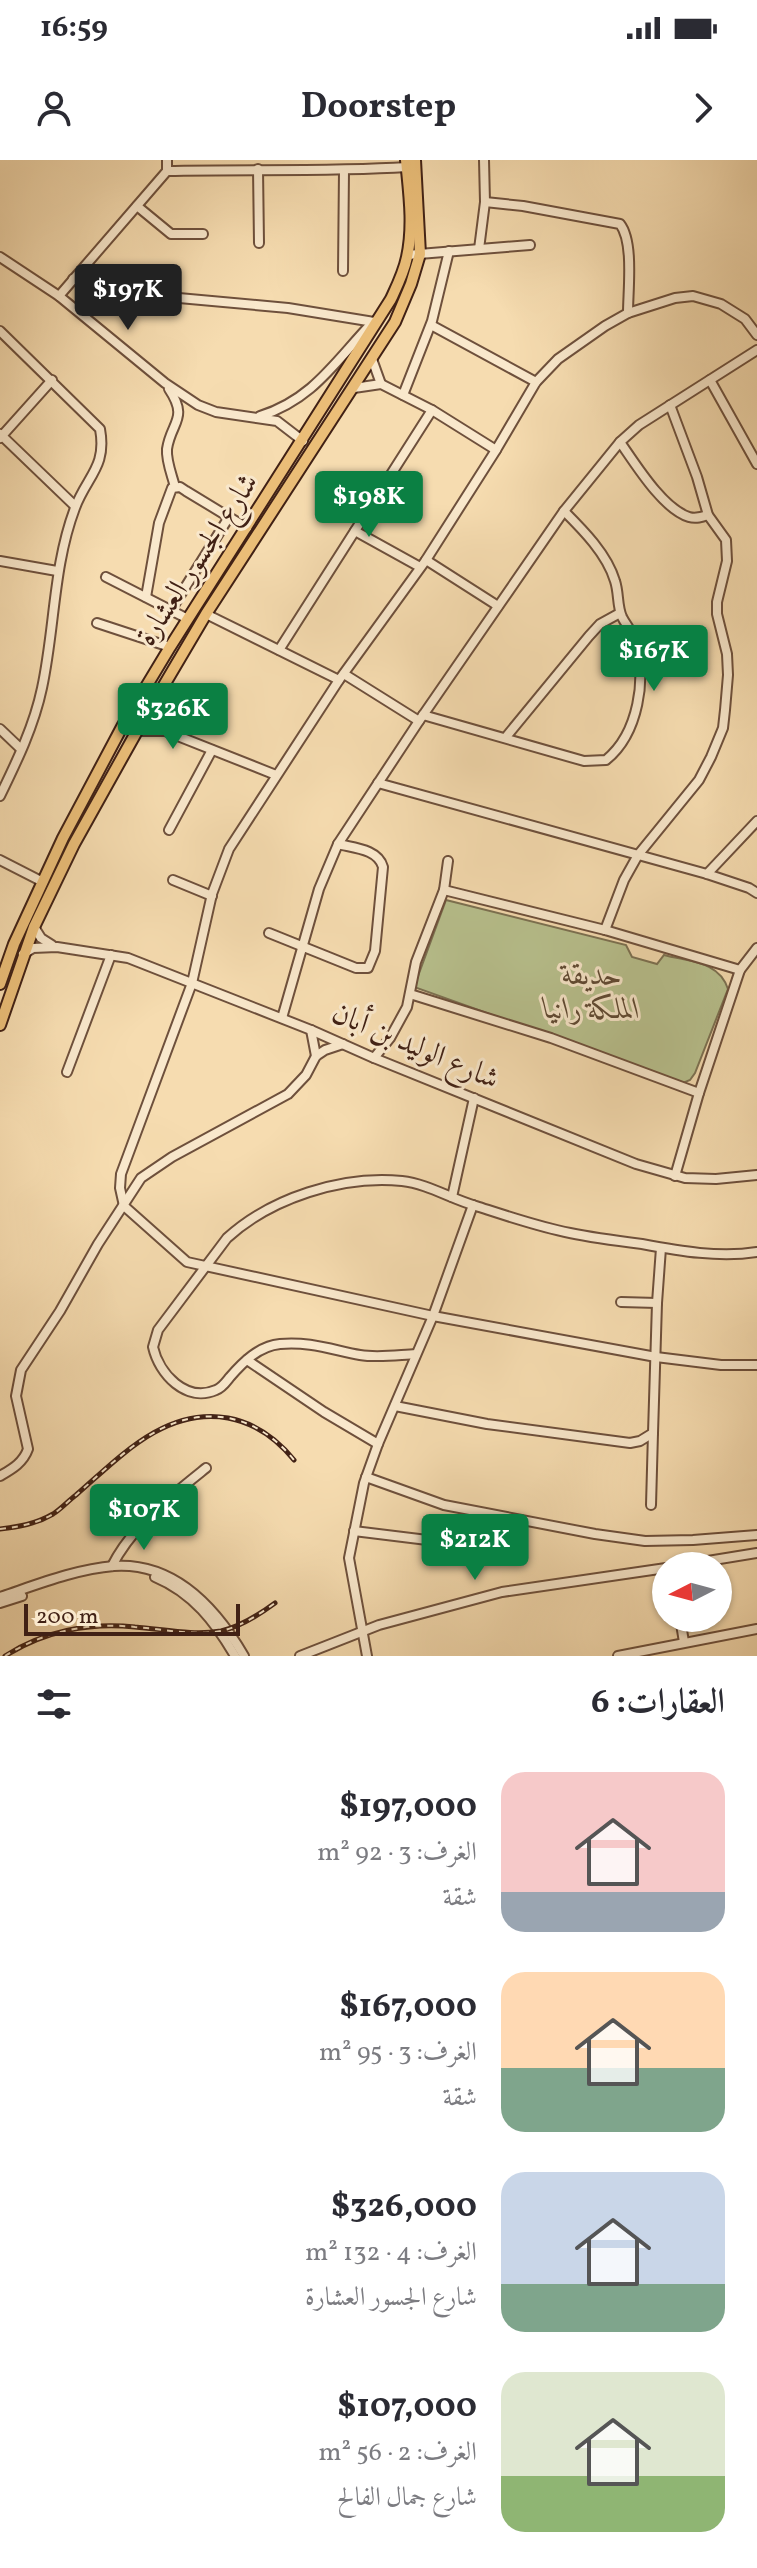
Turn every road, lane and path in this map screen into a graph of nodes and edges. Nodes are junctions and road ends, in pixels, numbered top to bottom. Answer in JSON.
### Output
{"nodes":[{"id":1,"x":167,"y":160,"type":"edge"},
{"id":2,"x":484,"y":160,"type":"edge"},
{"id":3,"x":409,"y":162,"type":"edge"},
{"id":4,"x":306,"y":164,"type":"edge"},
{"id":5,"x":258,"y":169,"type":"junction"},
{"id":6,"x":167,"y":171,"type":"junction"},
{"id":7,"x":344,"y":171,"type":"junction"},
{"id":8,"x":485,"y":202,"type":"junction"},
{"id":9,"x":137,"y":206,"type":"junction"},
{"id":10,"x":203,"y":234,"type":"dead end"},
{"id":11,"x":259,"y":243,"type":"dead end"},
{"id":12,"x":530,"y":245,"type":"dead end"},
{"id":13,"x":479,"y":249,"type":"junction"},
{"id":14,"x":449,"y":251,"type":"junction"},
{"id":15,"x":420,"y":254,"type":"junction"},
{"id":16,"x":407,"y":255,"type":"junction"},
{"id":17,"x":0,"y":257,"type":"edge"},
{"id":18,"x":343,"y":271,"type":"dead end"},
{"id":19,"x":73,"y":279,"type":"junction"},
{"id":20,"x":59,"y":296,"type":"junction"},
{"id":21,"x":628,"y":313,"type":"junction"},
{"id":22,"x":384,"y":314,"type":"junction"},
{"id":23,"x":374,"y":322,"type":"junction"},
{"id":24,"x":753,"y":322,"type":"edge"},
{"id":25,"x":431,"y":325,"type":"junction"},
{"id":26,"x":0,"y":331,"type":"edge"},
{"id":27,"x":757,"y":335,"type":"edge"},
{"id":28,"x":757,"y":350,"type":"edge"},
{"id":29,"x":372,"y":359,"type":"junction"},
{"id":30,"x":52,"y":380,"type":"junction"},
{"id":31,"x":710,"y":380,"type":"junction"},
{"id":32,"x":536,"y":382,"type":"junction"},
{"id":33,"x":165,"y":383,"type":"junction"},
{"id":34,"x":381,"y":384,"type":"junction"},
{"id":35,"x":354,"y":388,"type":"junction"},
{"id":36,"x":403,"y":395,"type":"junction"},
{"id":37,"x":670,"y":405,"type":"junction"},
{"id":38,"x":432,"y":410,"type":"junction"},
{"id":39,"x":256,"y":417,"type":"junction"},
{"id":40,"x":1,"y":436,"type":"edge"},
{"id":41,"x":303,"y":441,"type":"junction"},
{"id":42,"x":620,"y":442,"type":"junction"},
{"id":43,"x":496,"y":450,"type":"junction"},
{"id":44,"x":756,"y":459,"type":"edge"},
{"id":45,"x":175,"y":487,"type":"junction"},
{"id":46,"x":75,"y":506,"type":"junction"},
{"id":47,"x":564,"y":511,"type":"junction"},
{"id":48,"x":708,"y":515,"type":"junction"},
{"id":49,"x":229,"y":517,"type":"junction"},
{"id":50,"x":247,"y":528,"type":"junction"},
{"id":51,"x":355,"y":531,"type":"junction"},
{"id":52,"x":0,"y":563,"type":"edge"},
{"id":53,"x":423,"y":564,"type":"junction"},
{"id":54,"x":57,"y":571,"type":"junction"},
{"id":55,"x":106,"y":577,"type":"dead end"},
{"id":56,"x":146,"y":597,"type":"junction"},
{"id":57,"x":498,"y":606,"type":"junction"},
{"id":58,"x":171,"y":610,"type":"junction"},
{"id":59,"x":620,"y":613,"type":"junction"},
{"id":60,"x":206,"y":614,"type":"junction"},
{"id":61,"x":188,"y":619,"type":"junction"},
{"id":62,"x":97,"y":623,"type":"dead end"},
{"id":63,"x":170,"y":647,"type":"junction"},
{"id":64,"x":279,"y":650,"type":"junction"},
{"id":65,"x":341,"y":677,"type":"junction"},
{"id":66,"x":421,"y":718,"type":"junction"},
{"id":67,"x":0,"y":729,"type":"edge"},
{"id":68,"x":137,"y":731,"type":"junction"},
{"id":69,"x":506,"y":737,"type":"junction"},
{"id":70,"x":21,"y":749,"type":"junction"},
{"id":71,"x":212,"y":750,"type":"junction"},
{"id":72,"x":0,"y":768,"type":"edge"},
{"id":73,"x":11,"y":773,"type":"junction"},
{"id":74,"x":276,"y":775,"type":"junction"},
{"id":75,"x":378,"y":783,"type":"junction"},
{"id":76,"x":0,"y":796,"type":"edge"},
{"id":77,"x":757,"y":821,"type":"edge"},
{"id":78,"x":169,"y":830,"type":"dead end"},
{"id":79,"x":63,"y":838,"type":"junction"},
{"id":80,"x":74,"y":844,"type":"junction"},
{"id":81,"x":338,"y":844,"type":"junction"},
{"id":82,"x":638,"y":855,"type":"junction"},
{"id":83,"x":0,"y":860,"type":"edge"},
{"id":84,"x":448,"y":861,"type":"dead end"},
{"id":85,"x":707,"y":874,"type":"junction"},
{"id":86,"x":173,"y":880,"type":"dead end"},
{"id":87,"x":43,"y":882,"type":"junction"},
{"id":88,"x":444,"y":890,"type":"junction"},
{"id":89,"x":757,"y":893,"type":"edge"},
{"id":90,"x":212,"y":896,"type":"junction"},
{"id":91,"x":34,"y":927,"type":"junction"},
{"id":92,"x":605,"y":930,"type":"junction"},
{"id":93,"x":269,"y":933,"type":"dead end"},
{"id":94,"x":303,"y":945,"type":"junction"},
{"id":95,"x":57,"y":947,"type":"junction"},
{"id":96,"x":757,"y":948,"type":"edge"},
{"id":97,"x":23,"y":955,"type":"junction"},
{"id":98,"x":111,"y":955,"type":"junction"},
{"id":99,"x":740,"y":970,"type":"junction"},
{"id":100,"x":192,"y":983,"type":"junction"},
{"id":101,"x":0,"y":984,"type":"edge"},
{"id":102,"x":410,"y":994,"type":"junction"},
{"id":103,"x":282,"y":1018,"type":"junction"},
{"id":104,"x":0,"y":1025,"type":"edge"},
{"id":105,"x":311,"y":1030,"type":"junction"},
{"id":106,"x":343,"y":1044,"type":"junction"},
{"id":107,"x":316,"y":1056,"type":"junction"},
{"id":108,"x":374,"y":1058,"type":"junction"},
{"id":109,"x":67,"y":1072,"type":"dead end"},
{"id":110,"x":699,"y":1093,"type":"junction"},
{"id":111,"x":474,"y":1098,"type":"junction"},
{"id":112,"x":757,"y":1175,"type":"edge"},
{"id":113,"x":675,"y":1176,"type":"junction"},
{"id":114,"x":452,"y":1197,"type":"junction"},
{"id":115,"x":473,"y":1205,"type":"junction"},
{"id":116,"x":124,"y":1206,"type":"junction"},
{"id":117,"x":661,"y":1248,"type":"junction"},
{"id":118,"x":757,"y":1252,"type":"edge"},
{"id":119,"x":208,"y":1267,"type":"junction"},
{"id":120,"x":621,"y":1302,"type":"dead end"},
{"id":121,"x":657,"y":1303,"type":"junction"},
{"id":122,"x":433,"y":1316,"type":"junction"},
{"id":123,"x":416,"y":1354,"type":"junction"},
{"id":124,"x":656,"y":1357,"type":"junction"},
{"id":125,"x":247,"y":1360,"type":"junction"},
{"id":126,"x":757,"y":1365,"type":"edge"},
{"id":127,"x":395,"y":1406,"type":"junction"},
{"id":128,"x":653,"y":1433,"type":"junction"},
{"id":129,"x":378,"y":1444,"type":"junction"},
{"id":130,"x":206,"y":1468,"type":"dead end"},
{"id":131,"x":0,"y":1476,"type":"edge"},
{"id":132,"x":366,"y":1477,"type":"junction"},
{"id":133,"x":651,"y":1505,"type":"dead end"},
{"id":134,"x":354,"y":1531,"type":"junction"},
{"id":135,"x":757,"y":1535,"type":"edge"},
{"id":136,"x":738,"y":1536,"type":"junction"},
{"id":137,"x":757,"y":1553,"type":"edge"},
{"id":138,"x":488,"y":1554,"type":"dead end"},
{"id":139,"x":737,"y":1556,"type":"junction"},
{"id":140,"x":732,"y":1557,"type":"edge"},
{"id":141,"x":112,"y":1566,"type":"junction"},
{"id":142,"x":652,"y":1570,"type":"edge"},
{"id":143,"x":0,"y":1597,"type":"edge"},
{"id":144,"x":0,"y":1603,"type":"edge"},
{"id":145,"x":757,"y":1629,"type":"edge"},
{"id":146,"x":362,"y":1631,"type":"junction"},
{"id":147,"x":682,"y":1632,"type":"edge"},
{"id":148,"x":684,"y":1642,"type":"junction"},
{"id":149,"x":235,"y":1656,"type":"edge"},
{"id":150,"x":244,"y":1656,"type":"edge"},
{"id":151,"x":300,"y":1656,"type":"edge"},
{"id":152,"x":367,"y":1656,"type":"edge"},
{"id":153,"x":618,"y":1656,"type":"edge"}],
"edges":[{"from":1,"to":6,"type":"street"},
{"from":2,"to":8,"type":"street"},
{"from":3,"to":7,"type":"street"},
{"from":3,"to":15,"type":"main road","name":"شارع الجسور العشارة"},
{"from":3,"to":16,"type":"main road","name":"شارع الجسور العشارة"},
{"from":4,"to":5,"type":"street"},
{"from":4,"to":7,"type":"street"},
{"from":5,"to":6,"type":"street"},
{"from":5,"to":11,"type":"street"},
{"from":6,"to":9,"type":"street"},
{"from":7,"to":18,"type":"street"},
{"from":8,"to":13,"type":"street"},
{"from":8,"to":21,"type":"street"},
{"from":9,"to":10,"type":"street"},
{"from":9,"to":19,"type":"street"},
{"from":12,"to":13,"type":"street"},
{"from":13,"to":14,"type":"street"},
{"from":14,"to":15,"type":"street"},
{"from":14,"to":25,"type":"street"},
{"from":15,"to":16,"type":"street"},
{"from":15,"to":29,"type":"main road","name":"شارع الجسور العشارة"},
{"from":16,"to":22,"type":"main road","name":"شارع الجسور العشارة"},
{"from":17,"to":20,"type":"street"},
{"from":19,"to":20,"type":"street"},
{"from":19,"to":23,"type":"street"},
{"from":20,"to":33,"type":"street"},
{"from":21,"to":24,"type":"street"},
{"from":21,"to":32,"type":"street"},
{"from":22,"to":23,"type":"street"},
{"from":22,"to":41,"type":"main road","name":"شارع الجسور العشارة"},
{"from":23,"to":39,"type":"street"},
{"from":24,"to":27,"type":"street"},
{"from":25,"to":32,"type":"street"},
{"from":25,"to":36,"type":"street"},
{"from":26,"to":30,"type":"street"},
{"from":28,"to":31,"type":"street"},
{"from":29,"to":34,"type":"street"},
{"from":29,"to":35,"type":"main road","name":"شارع الجسور العشارة"},
{"from":30,"to":40,"type":"street"},
{"from":30,"to":46,"type":"street"},
{"from":31,"to":37,"type":"street"},
{"from":31,"to":44,"type":"street"},
{"from":32,"to":43,"type":"street"},
{"from":33,"to":39,"type":"street"},
{"from":33,"to":45,"type":"street"},
{"from":34,"to":35,"type":"street"},
{"from":34,"to":36,"type":"street"},
{"from":35,"to":60,"type":"main road","name":"شارع الجسور العشارة"},
{"from":36,"to":38,"type":"street"},
{"from":37,"to":42,"type":"street"},
{"from":37,"to":48,"type":"street"},
{"from":38,"to":43,"type":"street"},
{"from":38,"to":51,"type":"street"},
{"from":39,"to":41,"type":"street"},
{"from":40,"to":46,"type":"street"},
{"from":41,"to":50,"type":"main road","name":"شارع الجسور العشارة"},
{"from":42,"to":47,"type":"street"},
{"from":42,"to":48,"type":"street"},
{"from":43,"to":53,"type":"street"},
{"from":45,"to":49,"type":"street"},
{"from":45,"to":56,"type":"street"},
{"from":46,"to":54,"type":"street"},
{"from":47,"to":57,"type":"street"},
{"from":47,"to":59,"type":"street"},
{"from":48,"to":82,"type":"street"},
{"from":49,"to":50,"type":"street"},
{"from":49,"to":58,"type":"street"},
{"from":50,"to":61,"type":"main road","name":"شارع الجسور العشارة"},
{"from":51,"to":53,"type":"street"},
{"from":51,"to":64,"type":"street"},
{"from":52,"to":54,"type":"street"},
{"from":53,"to":57,"type":"street"},
{"from":53,"to":65,"type":"street"},
{"from":54,"to":70,"type":"street"},
{"from":55,"to":56,"type":"street"},
{"from":56,"to":58,"type":"street"},
{"from":57,"to":66,"type":"street"},
{"from":58,"to":61,"type":"street"},
{"from":59,"to":69,"type":"street"},
{"from":59,"to":69,"type":"street"},
{"from":60,"to":64,"type":"street"},
{"from":60,"to":68,"type":"main road","name":"شارع الجسور العشارة"},
{"from":61,"to":63,"type":"main road","name":"شارع الجسور العشارة"},
{"from":62,"to":63,"type":"street"},
{"from":63,"to":79,"type":"main road","name":"شارع الجسور العشارة"},
{"from":64,"to":65,"type":"street"},
{"from":65,"to":66,"type":"street"},
{"from":65,"to":74,"type":"street"},
{"from":66,"to":69,"type":"street"},
{"from":66,"to":75,"type":"street"},
{"from":67,"to":70,"type":"street"},
{"from":68,"to":71,"type":"street"},
{"from":68,"to":80,"type":"main road","name":"شارع الجسور العشارة"},
{"from":70,"to":73,"type":"street"},
{"from":71,"to":74,"type":"street"},
{"from":71,"to":78,"type":"street"},
{"from":72,"to":73,"type":"street"},
{"from":73,"to":76,"type":"street"},
{"from":74,"to":90,"type":"street"},
{"from":75,"to":81,"type":"street"},
{"from":75,"to":82,"type":"street"},
{"from":77,"to":85,"type":"street"},
{"from":79,"to":80,"type":"main road"},
{"from":79,"to":87,"type":"main road","name":"شارع الجسور العشارة"},
{"from":80,"to":91,"type":"main road","name":"شارع الجسور العشارة"},
{"from":81,"to":94,"type":"street"},
{"from":81,"to":94,"type":"street"},
{"from":82,"to":85,"type":"street"},
{"from":82,"to":92,"type":"street"},
{"from":83,"to":87,"type":"street"},
{"from":84,"to":88,"type":"street"},
{"from":85,"to":89,"type":"street"},
{"from":86,"to":90,"type":"street"},
{"from":87,"to":101,"type":"main road","name":"شارع الجسور العشارة"},
{"from":88,"to":92,"type":"street"},
{"from":88,"to":102,"type":"street"},
{"from":90,"to":100,"type":"street"},
{"from":91,"to":95,"type":"street"},
{"from":91,"to":97,"type":"main road","name":"شارع الجسور العشارة"},
{"from":92,"to":99,"type":"street"},
{"from":93,"to":94,"type":"street"},
{"from":94,"to":103,"type":"street"},
{"from":95,"to":97,"type":"street","name":"شارع الوليد بن أبان"},
{"from":95,"to":98,"type":"street","name":"شارع الوليد بن أبان"},
{"from":96,"to":99,"type":"street"},
{"from":97,"to":104,"type":"main road","name":"شارع الجسور العشارة"},
{"from":98,"to":100,"type":"street","name":"شارع الوليد بن أبان"},
{"from":98,"to":109,"type":"street"},
{"from":99,"to":110,"type":"street"},
{"from":100,"to":103,"type":"street","name":"شارع الوليد بن أبان"},
{"from":100,"to":116,"type":"street"},
{"from":102,"to":108,"type":"street"},
{"from":102,"to":110,"type":"street"},
{"from":103,"to":105,"type":"street","name":"شارع الوليد بن أبان"},
{"from":105,"to":106,"type":"street","name":"شارع الوليد بن أبان"},
{"from":105,"to":107,"type":"street"},
{"from":106,"to":107,"type":"street"},
{"from":106,"to":108,"type":"street","name":"شارع الوليد بن أبان"},
{"from":107,"to":116,"type":"street"},
{"from":108,"to":111,"type":"street","name":"شارع الوليد بن أبان"},
{"from":110,"to":113,"type":"street"},
{"from":111,"to":113,"type":"street","name":"شارع الوليد بن أبان"},
{"from":111,"to":114,"type":"street"},
{"from":112,"to":113,"type":"street","name":"شارع الوليد بن أبان"},
{"from":114,"to":115,"type":"street"},
{"from":114,"to":119,"type":"street"},
{"from":115,"to":117,"type":"street"},
{"from":115,"to":122,"type":"street"},
{"from":116,"to":119,"type":"street"},
{"from":116,"to":131,"type":"street"},
{"from":117,"to":118,"type":"street"},
{"from":117,"to":121,"type":"street"},
{"from":119,"to":122,"type":"street"},
{"from":119,"to":125,"type":"street"},
{"from":120,"to":121,"type":"street"},
{"from":121,"to":124,"type":"street"},
{"from":122,"to":123,"type":"street"},
{"from":122,"to":124,"type":"street"},
{"from":123,"to":125,"type":"street"},
{"from":123,"to":127,"type":"street"},
{"from":124,"to":126,"type":"street"},
{"from":124,"to":128,"type":"street"},
{"from":125,"to":129,"type":"street"},
{"from":127,"to":128,"type":"street"},
{"from":127,"to":129,"type":"street"},
{"from":128,"to":133,"type":"street"},
{"from":129,"to":132,"type":"street"},
{"from":130,"to":141,"type":"street"},
{"from":132,"to":134,"type":"street"},
{"from":132,"to":136,"type":"street"},
{"from":134,"to":138,"type":"street"},
{"from":134,"to":146,"type":"street"},
{"from":135,"to":136,"type":"street"},
{"from":136,"to":139,"type":"street"},
{"from":137,"to":139,"type":"street"},
{"from":139,"to":140,"type":"street"},
{"from":141,"to":143,"type":"street"},
{"from":141,"to":150,"type":"street"},
{"from":142,"to":146,"type":"street"},
{"from":144,"to":149,"type":"street"},
{"from":145,"to":148,"type":"street"},
{"from":146,"to":151,"type":"street"},
{"from":146,"to":152,"type":"street"},
{"from":147,"to":148,"type":"street"},
{"from":148,"to":153,"type":"street"}]}
